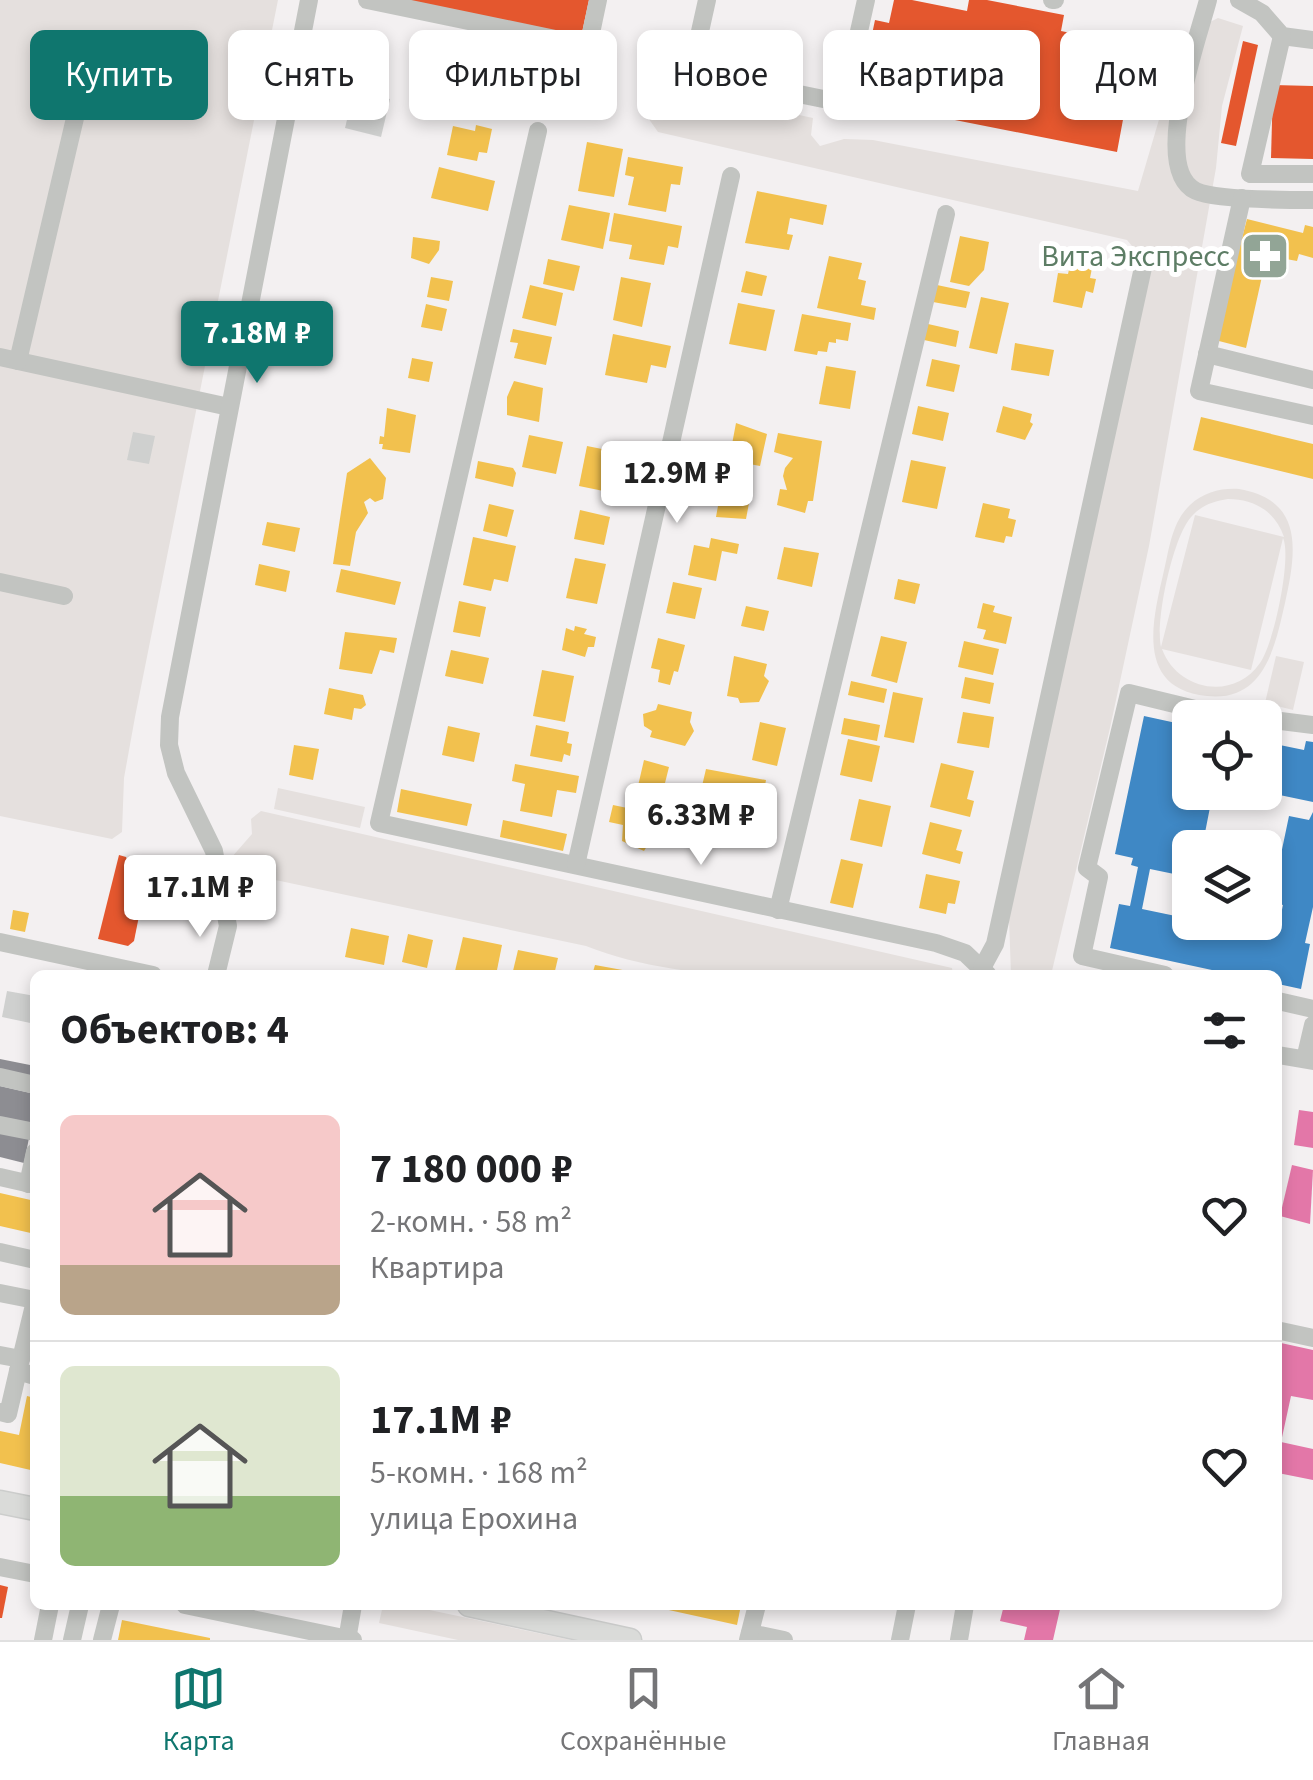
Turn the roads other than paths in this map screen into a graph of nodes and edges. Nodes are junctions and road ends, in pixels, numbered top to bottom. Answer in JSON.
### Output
{"nodes":[{"id":1,"x":309,"y":0,"type":"edge"},
{"id":2,"x":367,"y":0,"type":"edge"},
{"id":3,"x":598,"y":0,"type":"edge"},
{"id":4,"x":707,"y":0,"type":"edge"},
{"id":5,"x":866,"y":0,"type":"edge"},
{"id":6,"x":1208,"y":0,"type":"edge"},
{"id":7,"x":1239,"y":0,"type":"edge"},
{"id":8,"x":1282,"y":36,"type":"junction"},
{"id":9,"x":1313,"y":40,"type":"edge"},
{"id":10,"x":73,"y":120,"type":"edge"},
{"id":11,"x":538,"y":131,"type":"dead end"},
{"id":12,"x":1313,"y":174,"type":"edge"},
{"id":13,"x":732,"y":176,"type":"dead end"},
{"id":14,"x":1242,"y":198,"type":"junction"},
{"id":15,"x":1313,"y":200,"type":"edge"},
{"id":16,"x":946,"y":214,"type":"dead end"},
{"id":17,"x":1144,"y":263,"type":"dead end"},
{"id":18,"x":1207,"y":354,"type":"junction"},
{"id":19,"x":9,"y":360,"type":"edge"},
{"id":20,"x":1313,"y":380,"type":"edge"},
{"id":21,"x":228,"y":407,"type":"junction"},
{"id":22,"x":1313,"y":416,"type":"edge"},
{"id":23,"x":0,"y":582,"type":"edge"},
{"id":24,"x":64,"y":596,"type":"dead end"},
{"id":25,"x":1172,"y":703,"type":"edge"},
{"id":26,"x":1282,"y":720,"type":"edge"},
{"id":27,"x":1313,"y":724,"type":"edge"},
{"id":28,"x":576,"y":865,"type":"junction"},
{"id":29,"x":778,"y":910,"type":"junction"},
{"id":30,"x":0,"y":942,"type":"edge"},
{"id":31,"x":131,"y":970,"type":"edge"},
{"id":32,"x":217,"y":970,"type":"edge"},
{"id":33,"x":984,"y":970,"type":"edge"},
{"id":34,"x":985,"y":970,"type":"edge"},
{"id":35,"x":1143,"y":970,"type":"edge"},
{"id":36,"x":1282,"y":1002,"type":"edge"},
{"id":37,"x":1313,"y":1009,"type":"edge"},
{"id":38,"x":1313,"y":1024,"type":"edge"},
{"id":39,"x":1282,"y":1056,"type":"edge"},
{"id":40,"x":1309,"y":1060,"type":"edge"},
{"id":41,"x":0,"y":1077,"type":"edge"},
{"id":42,"x":30,"y":1084,"type":"edge"},
{"id":43,"x":0,"y":1124,"type":"edge"},
{"id":44,"x":30,"y":1131,"type":"edge"},
{"id":45,"x":0,"y":1177,"type":"edge"},
{"id":46,"x":30,"y":1184,"type":"edge"},
{"id":47,"x":0,"y":1252,"type":"edge"},
{"id":48,"x":30,"y":1259,"type":"edge"},
{"id":49,"x":0,"y":1293,"type":"edge"},
{"id":50,"x":30,"y":1300,"type":"edge"},
{"id":51,"x":1282,"y":1331,"type":"edge"},
{"id":52,"x":30,"y":1332,"type":"edge"},
{"id":53,"x":1313,"y":1338,"type":"edge"},
{"id":54,"x":0,"y":1354,"type":"edge"},
{"id":55,"x":24,"y":1369,"type":"edge"},
{"id":56,"x":0,"y":1412,"type":"edge"},
{"id":57,"x":0,"y":1502,"type":"edge"},
{"id":58,"x":30,"y":1509,"type":"edge"},
{"id":59,"x":0,"y":1567,"type":"edge"},
{"id":60,"x":30,"y":1573,"type":"edge"},
{"id":61,"x":49,"y":1610,"type":"edge"},
{"id":62,"x":79,"y":1610,"type":"edge"},
{"id":63,"x":110,"y":1610,"type":"edge"},
{"id":64,"x":208,"y":1610,"type":"edge"},
{"id":65,"x":353,"y":1610,"type":"edge"},
{"id":66,"x":510,"y":1610,"type":"edge"},
{"id":67,"x":756,"y":1610,"type":"edge"},
{"id":68,"x":906,"y":1610,"type":"edge"},
{"id":69,"x":965,"y":1610,"type":"edge"},
{"id":70,"x":749,"y":1636,"type":"edge"},
{"id":71,"x":600,"y":1637,"type":"edge"},
{"id":72,"x":43,"y":1640,"type":"edge"},
{"id":73,"x":72,"y":1640,"type":"edge"},
{"id":74,"x":102,"y":1640,"type":"edge"},
{"id":75,"x":349,"y":1640,"type":"edge"},
{"id":76,"x":630,"y":1640,"type":"edge"},
{"id":77,"x":784,"y":1640,"type":"edge"},
{"id":78,"x":900,"y":1640,"type":"edge"},
{"id":79,"x":959,"y":1640,"type":"edge"}],
"edges":[{"from":1,"to":21,"type":"street"},
{"from":2,"to":3,"type":"street"},
{"from":4,"to":5,"type":"street"},
{"from":6,"to":14,"type":"street"},
{"from":7,"to":8,"type":"street"},
{"from":8,"to":9,"type":"street"},
{"from":8,"to":12,"type":"street"},
{"from":10,"to":19,"type":"street"},
{"from":11,"to":28,"type":"street"},
{"from":13,"to":28,"type":"street"},
{"from":14,"to":15,"type":"street"},
{"from":14,"to":18,"type":"street"},
{"from":16,"to":29,"type":"street"},
{"from":17,"to":34,"type":"street"},
{"from":18,"to":20,"type":"street"},
{"from":18,"to":22,"type":"street"},
{"from":19,"to":21,"type":"street"},
{"from":21,"to":32,"type":"street"},
{"from":23,"to":24,"type":"street"},
{"from":25,"to":35,"type":"street"},
{"from":26,"to":27,"type":"street"},
{"from":28,"to":29,"type":"street"},
{"from":29,"to":33,"type":"street"},
{"from":30,"to":31,"type":"street"},
{"from":36,"to":37,"type":"street"},
{"from":38,"to":40,"type":"street"},
{"from":39,"to":40,"type":"street"},
{"from":41,"to":42,"type":"street"},
{"from":43,"to":44,"type":"street"},
{"from":45,"to":46,"type":"street"},
{"from":47,"to":48,"type":"street"},
{"from":49,"to":50,"type":"street"},
{"from":51,"to":53,"type":"street"},
{"from":52,"to":55,"type":"street"},
{"from":54,"to":55,"type":"street"},
{"from":55,"to":56,"type":"street"},
{"from":57,"to":58,"type":"main road"},
{"from":59,"to":60,"type":"street"},
{"from":61,"to":72,"type":"street"},
{"from":62,"to":73,"type":"street"},
{"from":63,"to":74,"type":"street"},
{"from":64,"to":75,"type":"street"},
{"from":65,"to":75,"type":"street"},
{"from":66,"to":71,"type":"main road"},
{"from":67,"to":70,"type":"street"},
{"from":68,"to":78,"type":"street"},
{"from":69,"to":79,"type":"street"},
{"from":70,"to":77,"type":"street"},
{"from":71,"to":76,"type":"main road"}]}
